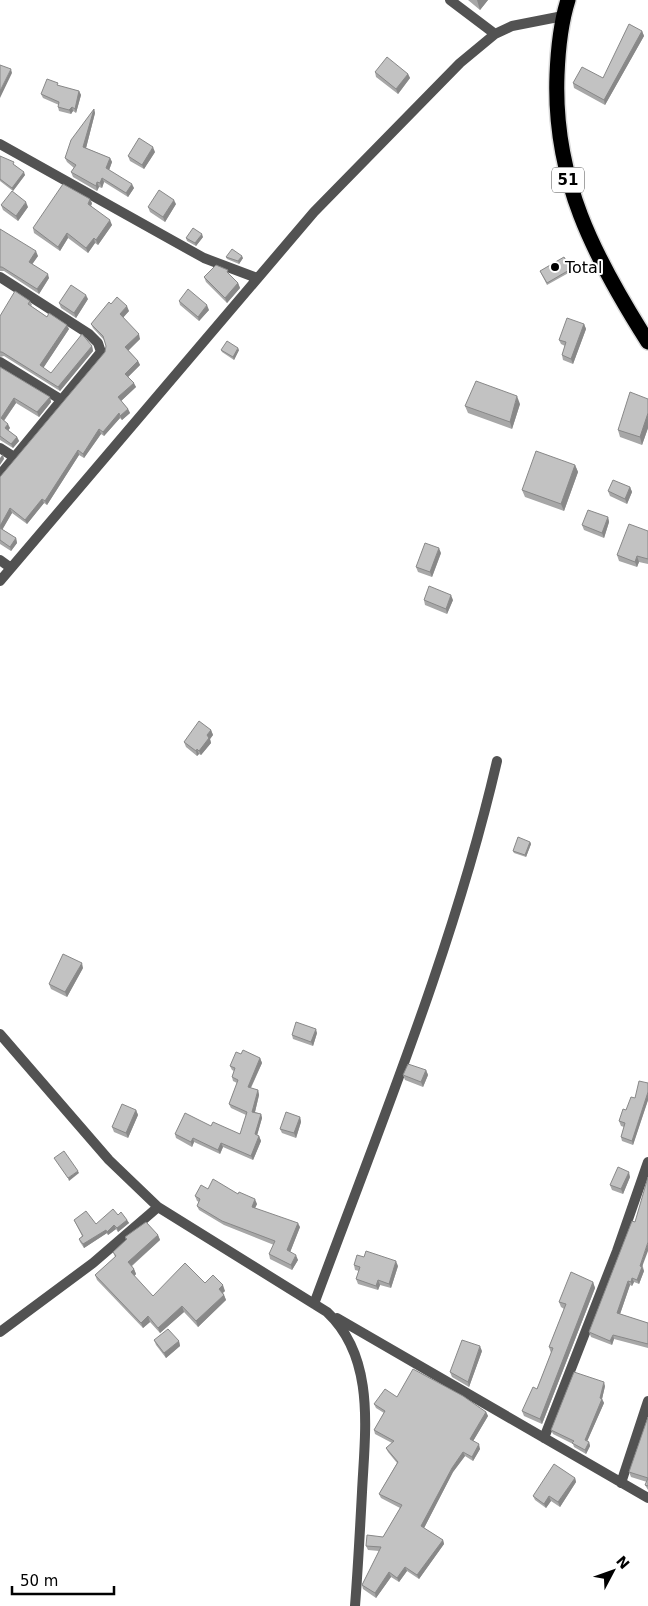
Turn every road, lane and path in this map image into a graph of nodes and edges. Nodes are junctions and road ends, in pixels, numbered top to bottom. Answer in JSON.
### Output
{"nodes":[{"id":1,"x":450,"y":0,"type":"edge"},
{"id":2,"x":568,"y":0,"type":"edge"},
{"id":3,"x":563,"y":16,"type":"junction"},
{"id":4,"x":495,"y":34,"type":"junction"},
{"id":5,"x":0,"y":144,"type":"edge"},
{"id":6,"x":0,"y":276,"type":"edge"},
{"id":7,"x":257,"y":278,"type":"junction"},
{"id":8,"x":648,"y":342,"type":"edge"},
{"id":9,"x":0,"y":362,"type":"edge"},
{"id":10,"x":60,"y":399,"type":"junction"},
{"id":11,"x":0,"y":448,"type":"edge"},
{"id":12,"x":14,"y":457,"type":"junction"},
{"id":13,"x":0,"y":475,"type":"edge"},
{"id":14,"x":0,"y":560,"type":"edge"},
{"id":15,"x":11,"y":568,"type":"junction"},
{"id":16,"x":0,"y":581,"type":"edge"},
{"id":17,"x":497,"y":761,"type":"dead end"},
{"id":18,"x":0,"y":1034,"type":"edge"},
{"id":19,"x":648,"y":1162,"type":"edge"},
{"id":20,"x":158,"y":1207,"type":"junction"},
{"id":21,"x":314,"y":1304,"type":"junction"},
{"id":22,"x":327,"y":1312,"type":"junction"},
{"id":23,"x":0,"y":1332,"type":"edge"},
{"id":24,"x":648,"y":1401,"type":"edge"},
{"id":25,"x":544,"y":1438,"type":"junction"},
{"id":26,"x":621,"y":1483,"type":"junction"},
{"id":27,"x":648,"y":1498,"type":"edge"},
{"id":28,"x":356,"y":1606,"type":"edge"}],
"edges":[{"from":1,"to":4,"type":"street"},
{"from":2,"to":3,"type":"highway","number":"51"},
{"from":3,"to":4,"type":"street"},
{"from":3,"to":8,"type":"highway","number":"51"},
{"from":4,"to":7,"type":"street"},
{"from":5,"to":7,"type":"street"},
{"from":6,"to":10,"type":"street"},
{"from":7,"to":15,"type":"street"},
{"from":9,"to":10,"type":"street"},
{"from":10,"to":12,"type":"street"},
{"from":11,"to":12,"type":"street"},
{"from":12,"to":13,"type":"street"},
{"from":14,"to":15,"type":"street"},
{"from":15,"to":16,"type":"street"},
{"from":17,"to":21,"type":"street"},
{"from":18,"to":20,"type":"street"},
{"from":19,"to":25,"type":"street"},
{"from":20,"to":21,"type":"street"},
{"from":20,"to":23,"type":"street"},
{"from":21,"to":22,"type":"street"},
{"from":22,"to":25,"type":"street"},
{"from":22,"to":28,"type":"street"},
{"from":24,"to":26,"type":"street"},
{"from":25,"to":26,"type":"street"},
{"from":26,"to":27,"type":"street"}]}
